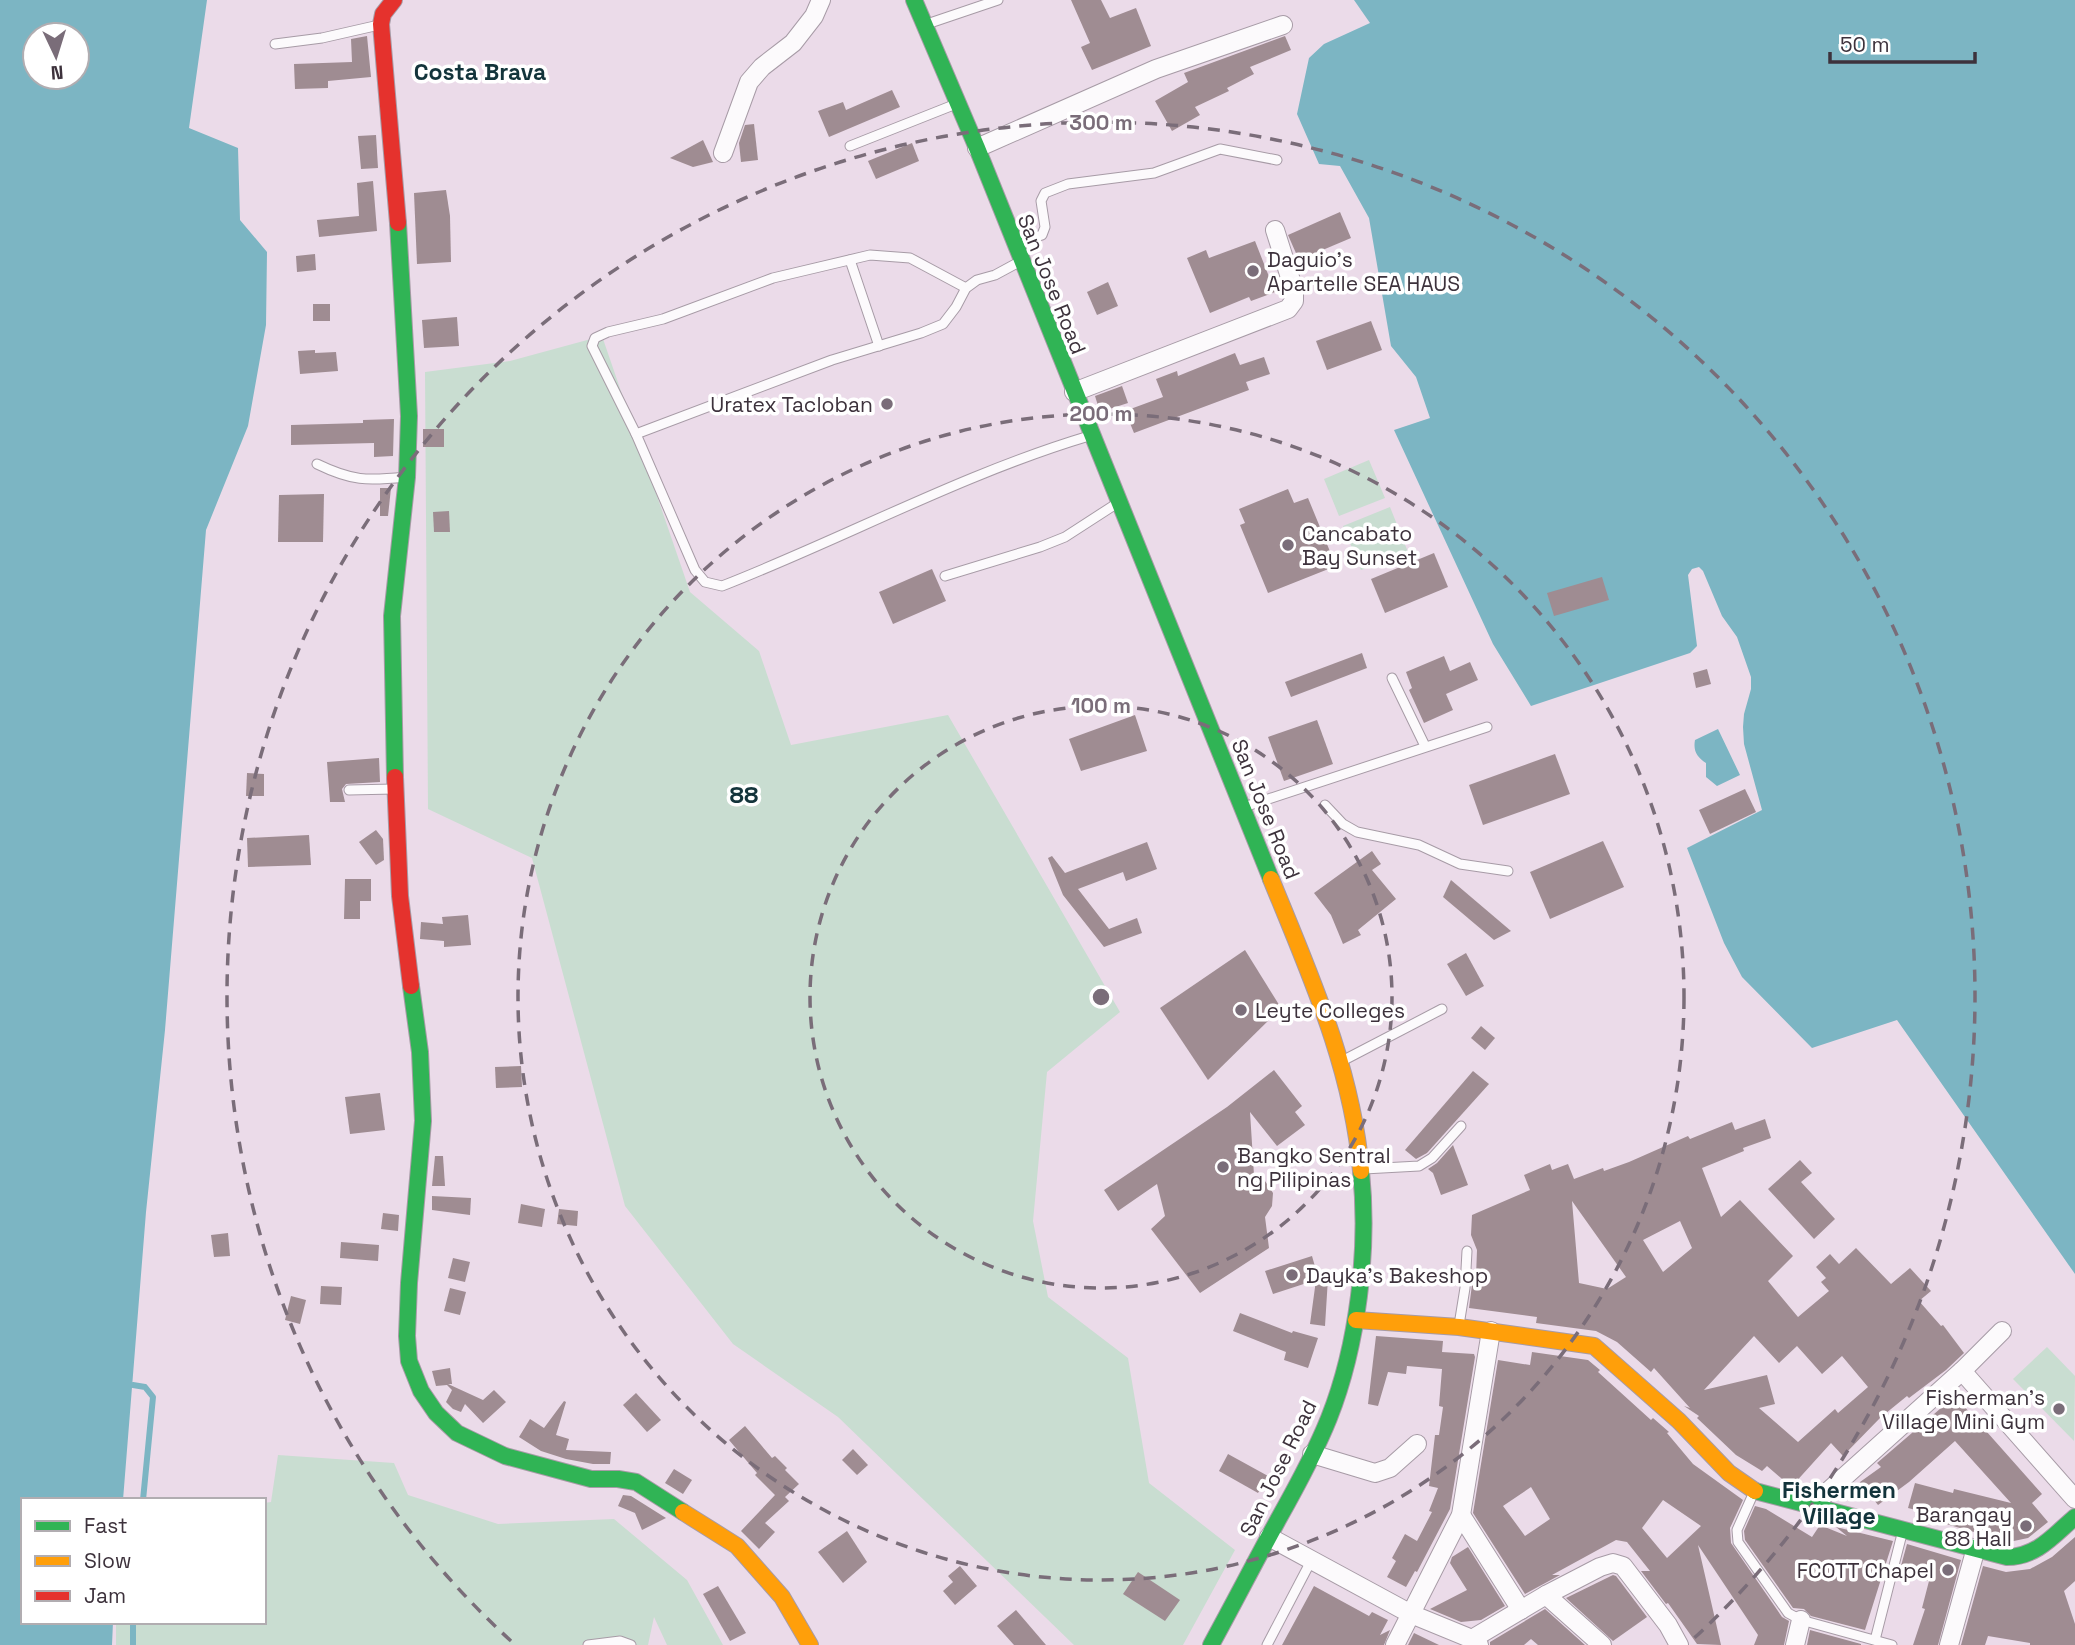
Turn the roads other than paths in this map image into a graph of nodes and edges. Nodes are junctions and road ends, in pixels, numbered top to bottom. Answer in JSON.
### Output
{"nodes":[{"id":1,"x":394,"y":0,"type":"edge"},
{"id":2,"x":821,"y":0,"type":"edge"},
{"id":3,"x":914,"y":0,"type":"edge"},
{"id":4,"x":998,"y":0,"type":"edge"},
{"id":5,"x":381,"y":24,"type":"junction"},
{"id":6,"x":924,"y":25,"type":"junction"},
{"id":7,"x":1283,"y":25,"type":"dead end"},
{"id":8,"x":275,"y":44,"type":"dead end"},
{"id":9,"x":958,"y":104,"type":"junction"},
{"id":10,"x":850,"y":146,"type":"dead end"},
{"id":11,"x":977,"y":148,"type":"junction"},
{"id":12,"x":723,"y":153,"type":"dead end"},
{"id":13,"x":1277,"y":160,"type":"dead end"},
{"id":14,"x":1275,"y":230,"type":"dead end"},
{"id":15,"x":1013,"y":244,"type":"junction"},
{"id":16,"x":850,"y":260,"type":"junction"},
{"id":17,"x":1020,"y":261,"type":"junction"},
{"id":18,"x":966,"y":288,"type":"junction"},
{"id":19,"x":879,"y":346,"type":"junction"},
{"id":20,"x":1074,"y":392,"type":"junction"},
{"id":21,"x":636,"y":434,"type":"junction"},
{"id":22,"x":1091,"y":436,"type":"junction"},
{"id":23,"x":317,"y":464,"type":"dead end"},
{"id":24,"x":407,"y":477,"type":"junction"},
{"id":25,"x":1118,"y":503,"type":"junction"},
{"id":26,"x":945,"y":576,"type":"dead end"},
{"id":27,"x":1392,"y":678,"type":"dead end"},
{"id":28,"x":1487,"y":727,"type":"dead end"},
{"id":29,"x":1425,"y":746,"type":"junction"},
{"id":30,"x":394,"y":789,"type":"junction"},
{"id":31,"x":349,"y":790,"type":"dead end"},
{"id":32,"x":1325,"y":805,"type":"dead end"},
{"id":33,"x":1242,"y":807,"type":"junction"},
{"id":34,"x":1508,"y":871,"type":"dead end"},
{"id":35,"x":1442,"y":1009,"type":"dead end"},
{"id":36,"x":1343,"y":1061,"type":"junction"},
{"id":37,"x":1461,"y":1126,"type":"dead end"},
{"id":38,"x":1363,"y":1169,"type":"junction"},
{"id":39,"x":1467,"y":1251,"type":"dead end"},
{"id":40,"x":1356,"y":1320,"type":"junction"},
{"id":41,"x":1458,"y":1327,"type":"junction"},
{"id":42,"x":1491,"y":1331,"type":"junction"},
{"id":43,"x":2002,"y":1331,"type":"dead end"},
{"id":44,"x":1962,"y":1371,"type":"junction"},
{"id":45,"x":1417,"y":1444,"type":"dead end"},
{"id":46,"x":1312,"y":1454,"type":"junction"},
{"id":47,"x":1755,"y":1491,"type":"junction"},
{"id":48,"x":2075,"y":1499,"type":"edge"},
{"id":49,"x":1813,"y":1505,"type":"junction"},
{"id":50,"x":1461,"y":1515,"type":"junction"},
{"id":51,"x":2075,"y":1517,"type":"edge"},
{"id":52,"x":1903,"y":1528,"type":"junction"},
{"id":53,"x":1269,"y":1537,"type":"junction"},
{"id":54,"x":1976,"y":1548,"type":"junction"},
{"id":55,"x":1311,"y":1561,"type":"junction"},
{"id":56,"x":1546,"y":1595,"type":"junction"},
{"id":57,"x":1521,"y":1610,"type":"junction"},
{"id":58,"x":1411,"y":1614,"type":"junction"},
{"id":59,"x":1801,"y":1620,"type":"junction"},
{"id":60,"x":1875,"y":1640,"type":"junction"},
{"id":61,"x":1476,"y":1642,"type":"edge"},
{"id":62,"x":588,"y":1645,"type":"edge"},
{"id":63,"x":631,"y":1645,"type":"edge"},
{"id":64,"x":810,"y":1645,"type":"edge"},
{"id":65,"x":1211,"y":1645,"type":"edge"},
{"id":66,"x":1268,"y":1645,"type":"edge"},
{"id":67,"x":1395,"y":1645,"type":"edge"},
{"id":68,"x":1602,"y":1645,"type":"edge"},
{"id":69,"x":1679,"y":1645,"type":"edge"},
{"id":70,"x":1795,"y":1645,"type":"edge"},
{"id":71,"x":1892,"y":1645,"type":"edge"},
{"id":72,"x":1949,"y":1645,"type":"edge"}],
"edges":[{"from":1,"to":5,"type":"street"},
{"from":2,"to":12,"type":"street"},
{"from":3,"to":6,"type":"street","name":"San Jose Road"},
{"from":4,"to":6,"type":"lane"},
{"from":5,"to":8,"type":"lane"},
{"from":5,"to":24,"type":"street"},
{"from":6,"to":9,"type":"street","name":"San Jose Road"},
{"from":7,"to":11,"type":"street"},
{"from":9,"to":10,"type":"lane"},
{"from":9,"to":11,"type":"street","name":"San Jose Road"},
{"from":11,"to":15,"type":"street","name":"San Jose Road"},
{"from":13,"to":15,"type":"lane"},
{"from":14,"to":20,"type":"street"},
{"from":15,"to":17,"type":"street","name":"San Jose Road"},
{"from":16,"to":18,"type":"lane"},
{"from":16,"to":19,"type":"lane"},
{"from":16,"to":21,"type":"lane"},
{"from":17,"to":18,"type":"lane"},
{"from":17,"to":20,"type":"street","name":"San Jose Road"},
{"from":18,"to":19,"type":"lane"},
{"from":19,"to":21,"type":"lane"},
{"from":20,"to":22,"type":"street","name":"San Jose Road"},
{"from":21,"to":22,"type":"lane"},
{"from":22,"to":25,"type":"street","name":"San Jose Road"},
{"from":23,"to":24,"type":"lane"},
{"from":24,"to":30,"type":"street"},
{"from":25,"to":26,"type":"lane"},
{"from":25,"to":33,"type":"street","name":"San Jose Road"},
{"from":27,"to":29,"type":"lane"},
{"from":28,"to":29,"type":"lane"},
{"from":29,"to":33,"type":"lane"},
{"from":30,"to":31,"type":"lane"},
{"from":30,"to":64,"type":"street"},
{"from":32,"to":34,"type":"lane"},
{"from":33,"to":36,"type":"street","name":"San Jose Road"},
{"from":35,"to":36,"type":"lane"},
{"from":36,"to":38,"type":"street","name":"San Jose Road"},
{"from":37,"to":38,"type":"lane"},
{"from":38,"to":40,"type":"street","name":"San Jose Road"},
{"from":39,"to":41,"type":"lane"},
{"from":40,"to":41,"type":"street"},
{"from":40,"to":46,"type":"street","name":"San Jose Road"},
{"from":41,"to":42,"type":"street"},
{"from":42,"to":47,"type":"street"},
{"from":42,"to":50,"type":"street"},
{"from":43,"to":44,"type":"street"},
{"from":44,"to":48,"type":"street"},
{"from":44,"to":49,"type":"street"},
{"from":45,"to":46,"type":"street"},
{"from":46,"to":53,"type":"street","name":"San Jose Road"},
{"from":47,"to":49,"type":"street"},
{"from":47,"to":59,"type":"lane"},
{"from":49,"to":52,"type":"street"},
{"from":50,"to":57,"type":"street"},
{"from":50,"to":58,"type":"street"},
{"from":51,"to":54,"type":"street"},
{"from":52,"to":54,"type":"street"},
{"from":52,"to":60,"type":"lane"},
{"from":53,"to":55,"type":"street"},
{"from":53,"to":65,"type":"street","name":"San Jose Road"},
{"from":54,"to":72,"type":"street"},
{"from":55,"to":58,"type":"street"},
{"from":55,"to":66,"type":"lane"},
{"from":56,"to":57,"type":"street"},
{"from":56,"to":68,"type":"street"},
{"from":56,"to":69,"type":"street"},
{"from":57,"to":61,"type":"street"},
{"from":58,"to":61,"type":"street"},
{"from":58,"to":67,"type":"street"},
{"from":59,"to":60,"type":"lane"},
{"from":59,"to":70,"type":"street"},
{"from":60,"to":71,"type":"lane"},
{"from":62,"to":63,"type":"lane"}]}
